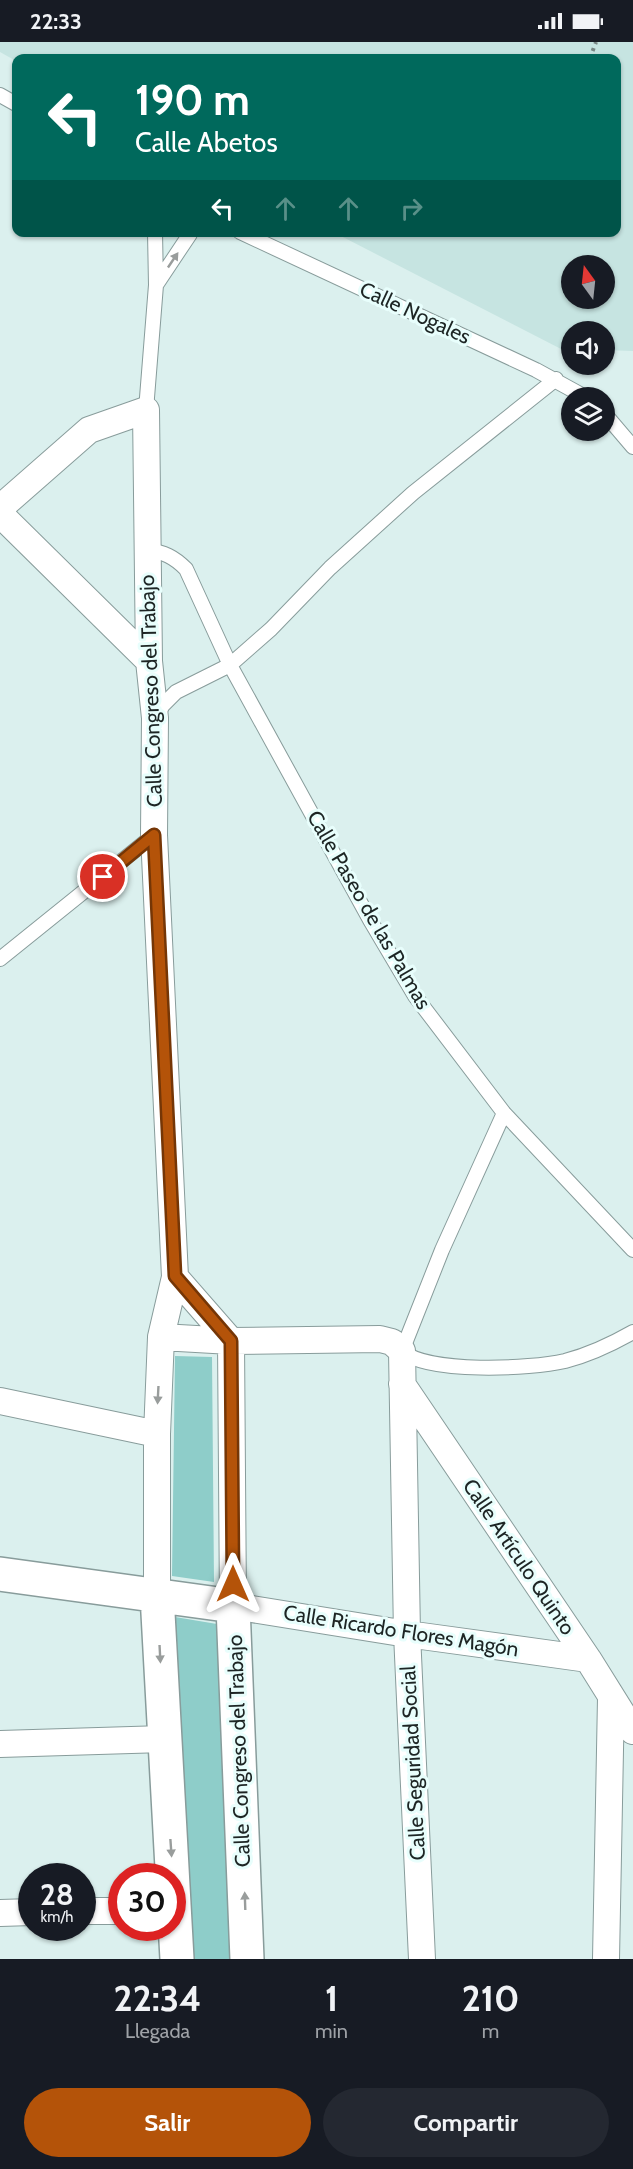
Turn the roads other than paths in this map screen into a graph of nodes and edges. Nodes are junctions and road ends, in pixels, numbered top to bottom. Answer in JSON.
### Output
{"nodes":[{"id":1,"x":155,"y":237,"type":"edge"},
{"id":2,"x":192,"y":237,"type":"edge"},
{"id":3,"x":251,"y":237,"type":"edge"},
{"id":4,"x":156,"y":285,"type":"junction"},
{"id":5,"x":556,"y":379,"type":"junction"},
{"id":6,"x":569,"y":387,"type":"edge"},
{"id":7,"x":146,"y":410,"type":"junction"},
{"id":8,"x":615,"y":426,"type":"edge"},
{"id":9,"x":633,"y":447,"type":"edge"},
{"id":10,"x":0,"y":508,"type":"edge"},
{"id":11,"x":0,"y":514,"type":"edge"},
{"id":12,"x":147,"y":550,"type":"junction"},
{"id":13,"x":149,"y":661,"type":"junction"},
{"id":14,"x":230,"y":665,"type":"junction"},
{"id":15,"x":155,"y":718,"type":"junction"},
{"id":16,"x":154,"y":835,"type":"junction"},
{"id":17,"x":0,"y":959,"type":"edge"},
{"id":18,"x":504,"y":1113,"type":"junction"},
{"id":19,"x":633,"y":1250,"type":"edge"},
{"id":20,"x":175,"y":1276,"type":"junction"},
{"id":21,"x":633,"y":1332,"type":"edge"},
{"id":22,"x":161,"y":1336,"type":"junction"},
{"id":23,"x":231,"y":1341,"type":"junction"},
{"id":24,"x":402,"y":1351,"type":"junction"},
{"id":25,"x":402,"y":1384,"type":"junction"},
{"id":26,"x":0,"y":1401,"type":"edge"},
{"id":27,"x":156,"y":1434,"type":"junction"},
{"id":28,"x":0,"y":1574,"type":"edge"},
{"id":29,"x":157,"y":1595,"type":"junction"},
{"id":30,"x":233,"y":1606,"type":"junction"},
{"id":31,"x":407,"y":1634,"type":"junction"},
{"id":32,"x":588,"y":1659,"type":"junction"},
{"id":33,"x":610,"y":1698,"type":"junction"},
{"id":34,"x":633,"y":1731,"type":"edge"},
{"id":35,"x":164,"y":1739,"type":"junction"},
{"id":36,"x":0,"y":1744,"type":"edge"},
{"id":37,"x":171,"y":1863,"type":"edge"},
{"id":38,"x":18,"y":1912,"type":"edge"},
{"id":39,"x":0,"y":1913,"type":"edge"},
{"id":40,"x":176,"y":1941,"type":"edge"},
{"id":41,"x":177,"y":1959,"type":"edge"},
{"id":42,"x":247,"y":1959,"type":"edge"},
{"id":43,"x":422,"y":1959,"type":"edge"},
{"id":44,"x":606,"y":1959,"type":"edge"}],
"edges":[{"from":1,"to":4,"type":"lane","name":"Calle Congreso del Trabajo"},
{"from":4,"to":2,"type":"lane","name":"Calle Congreso del Trabajo","one_way":true},
{"from":3,"to":5,"type":"lane","name":"Calle Nogales"},
{"from":4,"to":7,"type":"lane","name":"Calle Congreso del Trabajo"},
{"from":5,"to":6,"type":"lane","name":"Calle Nogales"},
{"from":5,"to":14,"type":"lane"},
{"from":7,"to":10,"type":"street"},
{"from":7,"to":12,"type":"street","name":"Calle Congreso del Trabajo"},
{"from":8,"to":9,"type":"lane"},
{"from":11,"to":13,"type":"street"},
{"from":12,"to":13,"type":"street","name":"Calle Congreso del Trabajo"},
{"from":12,"to":14,"type":"lane","name":"Calle Paseo de las Palmas"},
{"from":13,"to":15,"type":"street","name":"Calle Congreso del Trabajo"},
{"from":14,"to":15,"type":"lane"},
{"from":14,"to":18,"type":"lane","name":"Calle Paseo de las Palmas"},
{"from":15,"to":16,"type":"street","name":"Calle Congreso del Trabajo"},
{"from":16,"to":17,"type":"lane"},
{"from":16,"to":20,"type":"street","name":"Calle Congreso del Trabajo"},
{"from":18,"to":19,"type":"lane","name":"Calle Paseo de las Palmas"},
{"from":18,"to":24,"type":"lane"},
{"from":20,"to":22,"type":"street","name":"Calle Congreso del Trabajo"},
{"from":20,"to":23,"type":"street"},
{"from":21,"to":24,"type":"lane"},
{"from":22,"to":23,"type":"street"},
{"from":22,"to":27,"type":"street","name":"Calle Congreso del Trabajo","one_way":true},
{"from":23,"to":24,"type":"street"},
{"from":23,"to":30,"type":"street","name":"Calle Congreso del Trabajo"},
{"from":24,"to":25,"type":"street","name":"Calle Seguridad Social"},
{"from":25,"to":31,"type":"street","name":"Calle Seguridad Social"},
{"from":25,"to":32,"type":"street","name":"Calle Artículo Quinto"},
{"from":26,"to":27,"type":"street"},
{"from":27,"to":29,"type":"street","name":"Calle Congreso del Trabajo"},
{"from":28,"to":29,"type":"street","name":"Calle Ricardo Flores Magón"},
{"from":29,"to":30,"type":"street","name":"Calle Ricardo Flores Magón"},
{"from":29,"to":35,"type":"street","name":"Calle Congreso del Trabajo","one_way":true},
{"from":30,"to":31,"type":"street","name":"Calle Ricardo Flores Magón"},
{"from":42,"to":30,"type":"street","name":"Calle Congreso del Trabajo","one_way":true},
{"from":31,"to":32,"type":"street","name":"Calle Ricardo Flores Magón"},
{"from":31,"to":43,"type":"street","name":"Calle Seguridad Social"},
{"from":32,"to":33,"type":"street","name":"Calle Artículo Quinto"},
{"from":33,"to":34,"type":"street","name":"Calle Artículo Quinto"},
{"from":33,"to":44,"type":"street"},
{"from":35,"to":36,"type":"street"},
{"from":35,"to":37,"type":"street","name":"Calle Congreso del Trabajo","one_way":true},
{"from":38,"to":39,"type":"street"},
{"from":40,"to":41,"type":"street","name":"Calle Congreso del Trabajo"}]}
